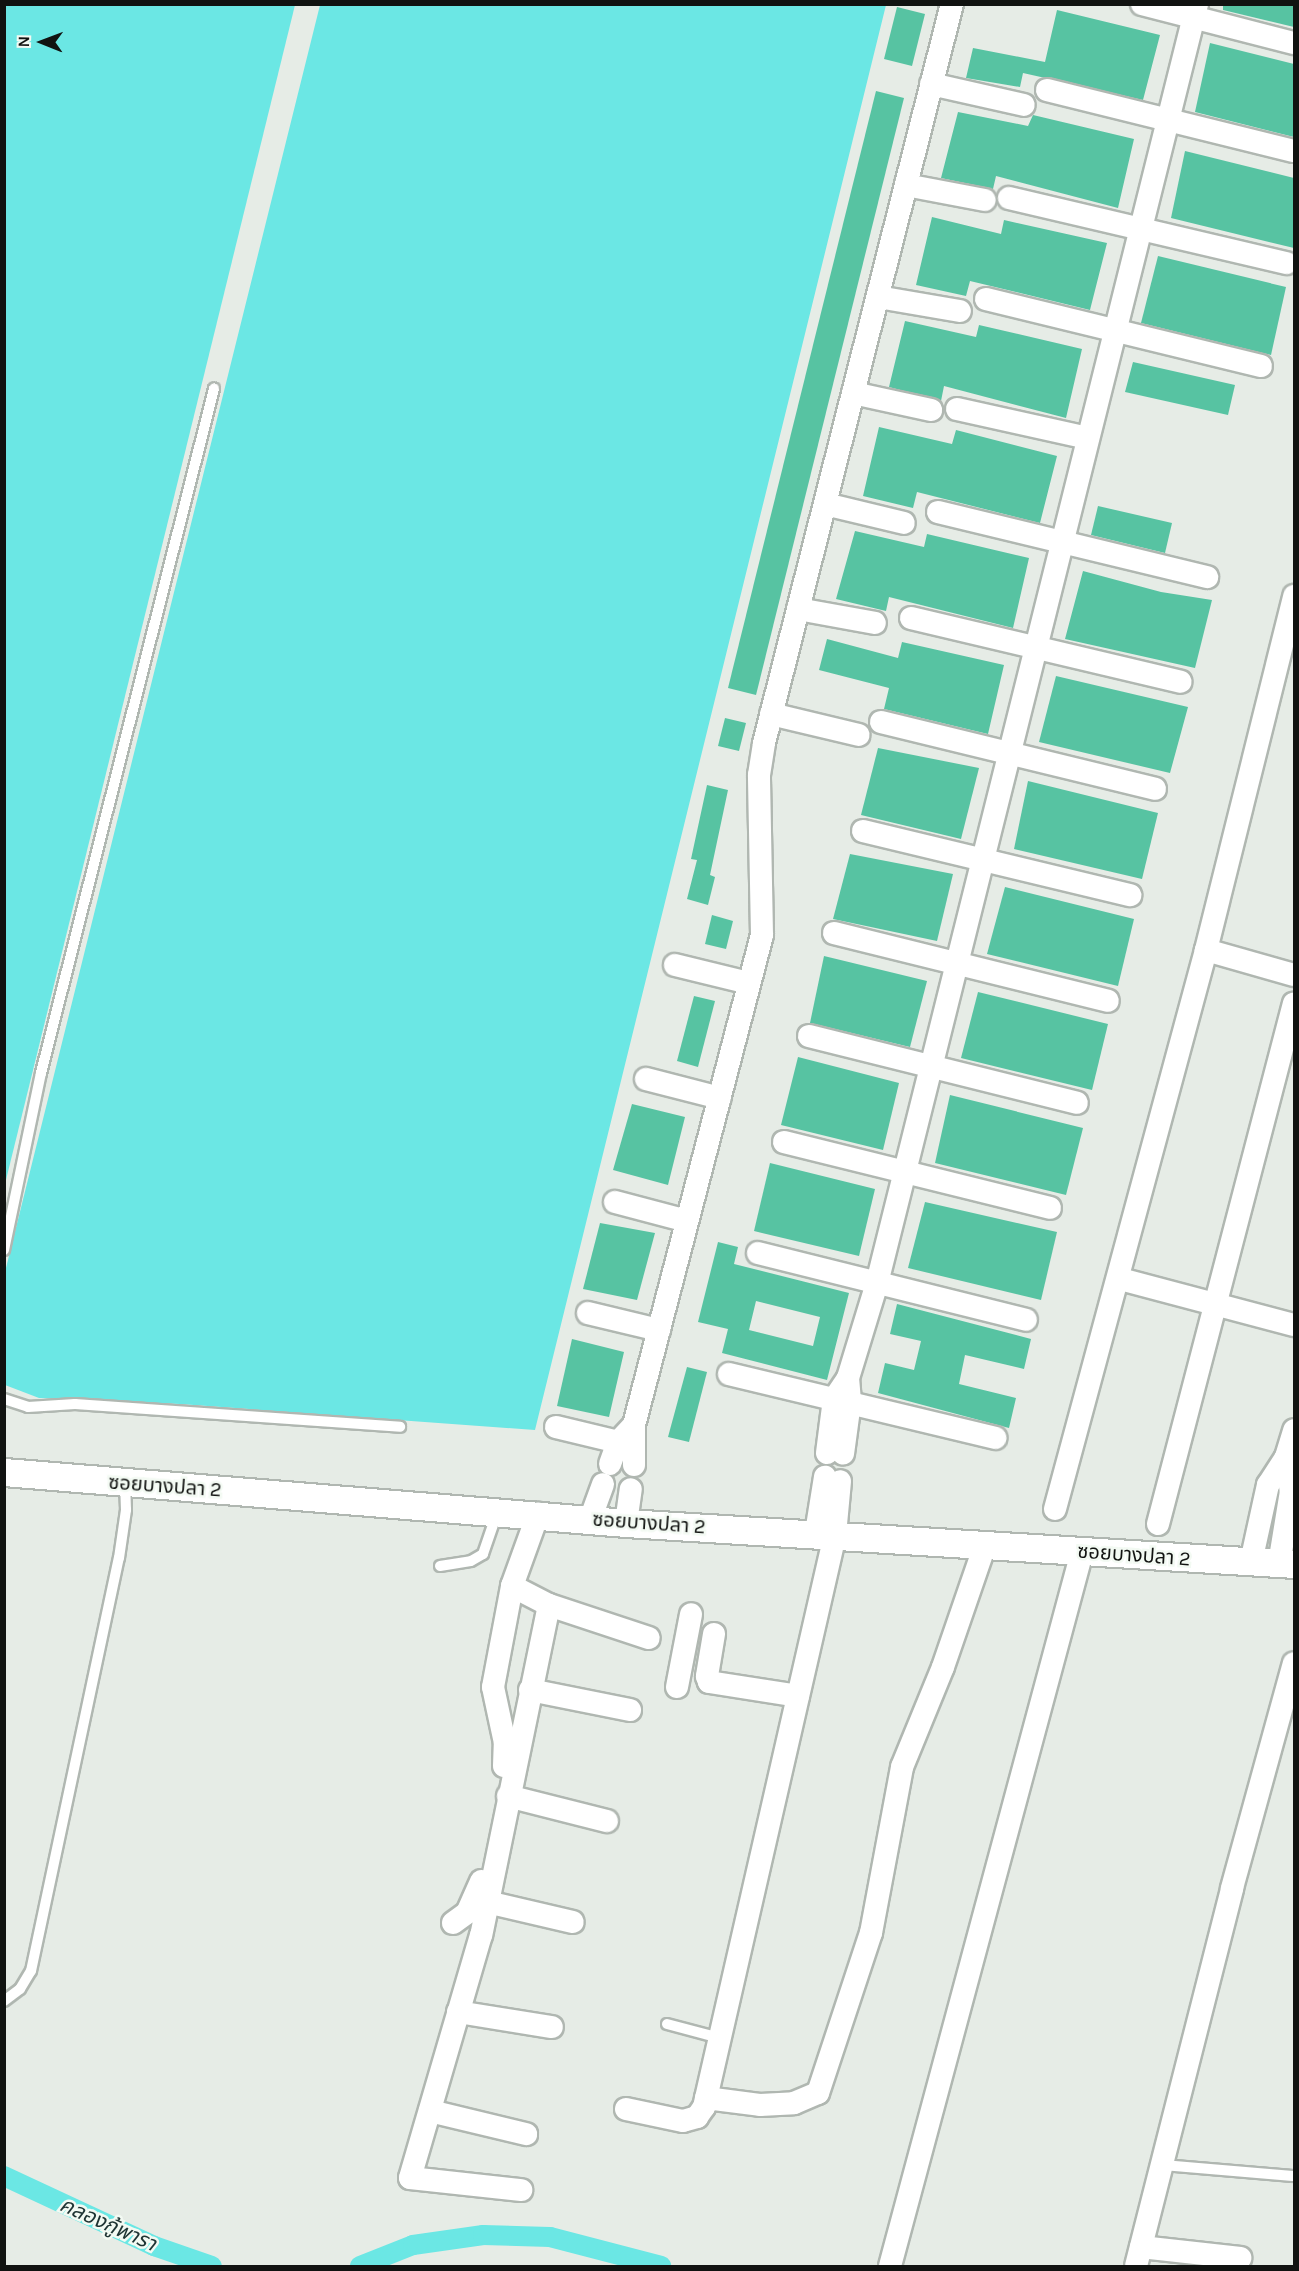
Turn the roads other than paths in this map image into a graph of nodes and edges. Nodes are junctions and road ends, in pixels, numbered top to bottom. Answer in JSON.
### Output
{"nodes":[{"id":1,"x":952,"y":4,"type":"edge"},
{"id":2,"x":1142,"y":4,"type":"edge"},
{"id":3,"x":1195,"y":11,"type":"edge"},
{"id":4,"x":1294,"y":43,"type":"edge"},
{"id":5,"x":931,"y":84,"type":"junction"},
{"id":6,"x":1047,"y":90,"type":"dead end"},
{"id":7,"x":1024,"y":105,"type":"dead end"},
{"id":8,"x":1168,"y":120,"type":"junction"},
{"id":9,"x":1294,"y":151,"type":"edge"},
{"id":10,"x":906,"y":184,"type":"junction"},
{"id":11,"x":1009,"y":198,"type":"dead end"},
{"id":12,"x":985,"y":200,"type":"dead end"},
{"id":13,"x":1141,"y":227,"type":"junction"},
{"id":14,"x":1287,"y":263,"type":"dead end"},
{"id":15,"x":878,"y":297,"type":"junction"},
{"id":16,"x":986,"y":299,"type":"dead end"},
{"id":17,"x":960,"y":311,"type":"dead end"},
{"id":18,"x":1115,"y":330,"type":"junction"},
{"id":19,"x":1261,"y":366,"type":"dead end"},
{"id":20,"x":214,"y":388,"type":"dead end"},
{"id":21,"x":853,"y":393,"type":"junction"},
{"id":22,"x":957,"y":409,"type":"dead end"},
{"id":23,"x":931,"y":410,"type":"dead end"},
{"id":24,"x":1088,"y":438,"type":"junction"},
{"id":25,"x":825,"y":504,"type":"junction"},
{"id":26,"x":938,"y":512,"type":"dead end"},
{"id":27,"x":904,"y":523,"type":"dead end"},
{"id":28,"x":1062,"y":542,"type":"junction"},
{"id":29,"x":1207,"y":577,"type":"dead end"},
{"id":30,"x":1294,"y":596,"type":"edge"},
{"id":31,"x":798,"y":609,"type":"junction"},
{"id":32,"x":911,"y":618,"type":"dead end"},
{"id":33,"x":875,"y":623,"type":"dead end"},
{"id":34,"x":1036,"y":646,"type":"junction"},
{"id":35,"x":1181,"y":682,"type":"dead end"},
{"id":36,"x":771,"y":714,"type":"junction"},
{"id":37,"x":880,"y":722,"type":"dead end"},
{"id":38,"x":859,"y":735,"type":"dead end"},
{"id":39,"x":1009,"y":753,"type":"junction"},
{"id":40,"x":1155,"y":789,"type":"dead end"},
{"id":41,"x":863,"y":831,"type":"dead end"},
{"id":42,"x":983,"y":859,"type":"junction"},
{"id":43,"x":1130,"y":895,"type":"dead end"},
{"id":44,"x":834,"y":933,"type":"dead end"},
{"id":45,"x":1206,"y":950,"type":"junction"},
{"id":46,"x":957,"y":964,"type":"junction"},
{"id":47,"x":675,"y":965,"type":"dead end"},
{"id":48,"x":1294,"y":975,"type":"edge"},
{"id":49,"x":750,"y":983,"type":"junction"},
{"id":50,"x":1108,"y":1001,"type":"dead end"},
{"id":51,"x":1294,"y":1003,"type":"edge"},
{"id":52,"x":809,"y":1036,"type":"dead end"},
{"id":53,"x":931,"y":1066,"type":"junction"},
{"id":54,"x":646,"y":1079,"type":"dead end"},
{"id":55,"x":720,"y":1098,"type":"junction"},
{"id":56,"x":1077,"y":1103,"type":"dead end"},
{"id":57,"x":784,"y":1142,"type":"dead end"},
{"id":58,"x":904,"y":1172,"type":"junction"},
{"id":59,"x":615,"y":1202,"type":"dead end"},
{"id":60,"x":1050,"y":1208,"type":"dead end"},
{"id":61,"x":687,"y":1221,"type":"junction"},
{"id":62,"x":4,"y":1250,"type":"edge"},
{"id":63,"x":758,"y":1253,"type":"dead end"},
{"id":64,"x":1120,"y":1280,"type":"junction"},
{"id":65,"x":877,"y":1283,"type":"junction"},
{"id":66,"x":1214,"y":1306,"type":"junction"},
{"id":67,"x":588,"y":1313,"type":"dead end"},
{"id":68,"x":1026,"y":1320,"type":"dead end"},
{"id":69,"x":1294,"y":1325,"type":"edge"},
{"id":70,"x":659,"y":1330,"type":"junction"},
{"id":71,"x":729,"y":1374,"type":"dead end"},
{"id":72,"x":4,"y":1399,"type":"edge"},
{"id":73,"x":842,"y":1401,"type":"junction"},
{"id":74,"x":400,"y":1427,"type":"dead end"},
{"id":75,"x":556,"y":1427,"type":"dead end"},
{"id":76,"x":1294,"y":1430,"type":"edge"},
{"id":77,"x":994,"y":1438,"type":"dead end"},
{"id":78,"x":631,"y":1444,"type":"junction"},
{"id":79,"x":835,"y":1454,"type":"dead end"},
{"id":80,"x":1286,"y":1458,"type":"junction"},
{"id":81,"x":4,"y":1472,"type":"edge"},
{"id":82,"x":832,"y":1479,"type":"dead end"},
{"id":83,"x":125,"y":1483,"type":"junction"},
{"id":84,"x":631,"y":1489,"type":"dead end"},
{"id":85,"x":1055,"y":1509,"type":"dead end"},
{"id":86,"x":497,"y":1512,"type":"junction"},
{"id":87,"x":538,"y":1514,"type":"junction"},
{"id":88,"x":590,"y":1520,"type":"junction"},
{"id":89,"x":626,"y":1523,"type":"junction"},
{"id":90,"x":1158,"y":1524,"type":"dead end"},
{"id":91,"x":825,"y":1534,"type":"junction"},
{"id":92,"x":985,"y":1545,"type":"junction"},
{"id":93,"x":1082,"y":1551,"type":"junction"},
{"id":94,"x":1251,"y":1562,"type":"junction"},
{"id":95,"x":1287,"y":1564,"type":"edge"},
{"id":96,"x":440,"y":1566,"type":"dead end"},
{"id":97,"x":512,"y":1586,"type":"junction"},
{"id":98,"x":549,"y":1605,"type":"junction"},
{"id":99,"x":691,"y":1614,"type":"dead end"},
{"id":100,"x":649,"y":1638,"type":"dead end"},
{"id":101,"x":684,"y":1650,"type":"junction"},
{"id":102,"x":1294,"y":1663,"type":"edge"},
{"id":103,"x":677,"y":1687,"type":"dead end"},
{"id":104,"x":530,"y":1690,"type":"junction"},
{"id":105,"x":798,"y":1696,"type":"junction"},
{"id":106,"x":630,"y":1710,"type":"dead end"},
{"id":107,"x":508,"y":1796,"type":"junction"},
{"id":108,"x":607,"y":1821,"type":"dead end"},
{"id":109,"x":487,"y":1902,"type":"junction"},
{"id":110,"x":573,"y":1922,"type":"dead end"},
{"id":111,"x":453,"y":1923,"type":"dead end"},
{"id":112,"x":4,"y":2001,"type":"edge"},
{"id":113,"x":458,"y":2012,"type":"junction"},
{"id":114,"x":666,"y":2024,"type":"dead end"},
{"id":115,"x":552,"y":2027,"type":"dead end"},
{"id":116,"x":720,"y":2038,"type":"junction"},
{"id":117,"x":706,"y":2098,"type":"junction"},
{"id":118,"x":626,"y":2109,"type":"dead end"},
{"id":119,"x":430,"y":2111,"type":"junction"},
{"id":120,"x":526,"y":2134,"type":"dead end"},
{"id":121,"x":1162,"y":2164,"type":"junction"},
{"id":122,"x":1294,"y":2176,"type":"edge"},
{"id":123,"x":521,"y":2190,"type":"dead end"},
{"id":124,"x":1138,"y":2257,"type":"edge"},
{"id":125,"x":1239,"y":2258,"type":"dead end"},
{"id":126,"x":890,"y":2266,"type":"edge"}],
"edges":[{"from":1,"to":5,"type":"street"},
{"from":2,"to":3,"type":"street"},
{"from":3,"to":4,"type":"street"},
{"from":3,"to":8,"type":"street"},
{"from":5,"to":7,"type":"street"},
{"from":5,"to":10,"type":"street"},
{"from":6,"to":8,"type":"street"},
{"from":8,"to":9,"type":"street"},
{"from":8,"to":13,"type":"street"},
{"from":10,"to":12,"type":"street"},
{"from":10,"to":15,"type":"street"},
{"from":11,"to":13,"type":"street"},
{"from":13,"to":14,"type":"street"},
{"from":13,"to":18,"type":"street"},
{"from":15,"to":17,"type":"street"},
{"from":15,"to":21,"type":"street"},
{"from":16,"to":18,"type":"street"},
{"from":18,"to":19,"type":"street"},
{"from":18,"to":24,"type":"street"},
{"from":20,"to":62,"type":"lane"},
{"from":21,"to":23,"type":"street"},
{"from":21,"to":25,"type":"street"},
{"from":22,"to":24,"type":"street"},
{"from":24,"to":28,"type":"street"},
{"from":25,"to":27,"type":"street"},
{"from":25,"to":31,"type":"street"},
{"from":26,"to":28,"type":"street"},
{"from":28,"to":29,"type":"street"},
{"from":28,"to":34,"type":"street"},
{"from":30,"to":45,"type":"street"},
{"from":31,"to":33,"type":"street"},
{"from":31,"to":36,"type":"street"},
{"from":32,"to":34,"type":"street"},
{"from":34,"to":35,"type":"street"},
{"from":34,"to":39,"type":"street"},
{"from":36,"to":38,"type":"street"},
{"from":36,"to":49,"type":"street"},
{"from":37,"to":39,"type":"street"},
{"from":39,"to":40,"type":"street"},
{"from":39,"to":42,"type":"street"},
{"from":41,"to":42,"type":"street"},
{"from":42,"to":43,"type":"street"},
{"from":42,"to":46,"type":"street"},
{"from":44,"to":46,"type":"street"},
{"from":45,"to":48,"type":"street"},
{"from":45,"to":64,"type":"street"},
{"from":46,"to":50,"type":"street"},
{"from":46,"to":53,"type":"street"},
{"from":47,"to":49,"type":"street"},
{"from":49,"to":55,"type":"street"},
{"from":51,"to":66,"type":"street"},
{"from":52,"to":53,"type":"street"},
{"from":53,"to":56,"type":"street"},
{"from":53,"to":58,"type":"street"},
{"from":54,"to":55,"type":"street"},
{"from":55,"to":61,"type":"street"},
{"from":57,"to":58,"type":"street"},
{"from":58,"to":60,"type":"street"},
{"from":58,"to":65,"type":"street"},
{"from":59,"to":61,"type":"street"},
{"from":61,"to":70,"type":"street"},
{"from":63,"to":65,"type":"street"},
{"from":64,"to":66,"type":"street"},
{"from":64,"to":85,"type":"street"},
{"from":65,"to":68,"type":"street"},
{"from":65,"to":73,"type":"street"},
{"from":66,"to":69,"type":"street"},
{"from":66,"to":90,"type":"street"},
{"from":67,"to":70,"type":"street"},
{"from":70,"to":78,"type":"street"},
{"from":71,"to":73,"type":"street"},
{"from":72,"to":74,"type":"lane"},
{"from":73,"to":77,"type":"street"},
{"from":73,"to":79,"type":"street"},
{"from":75,"to":78,"type":"street"},
{"from":76,"to":80,"type":"street"},
{"from":78,"to":88,"type":"street"},
{"from":80,"to":94,"type":"street"},
{"from":80,"to":95,"type":"street"},
{"from":81,"to":83,"type":"street","name":"ซอยบางปลา 2"},
{"from":82,"to":91,"type":"street"},
{"from":83,"to":86,"type":"street","name":"ซอยบางปลา 2"},
{"from":83,"to":112,"type":"lane"},
{"from":84,"to":89,"type":"street"},
{"from":86,"to":87,"type":"street","name":"ซอยบางปลา 2"},
{"from":86,"to":96,"type":"lane"},
{"from":87,"to":88,"type":"street","name":"ซอยบางปลา 2"},
{"from":87,"to":97,"type":"street"},
{"from":88,"to":89,"type":"street","name":"ซอยบางปลา 2"},
{"from":89,"to":91,"type":"street","name":"ซอยบางปลา 2"},
{"from":91,"to":92,"type":"street","name":"ซอยบางปลา 2"},
{"from":91,"to":105,"type":"street"},
{"from":92,"to":93,"type":"street","name":"ซอยบางปลา 2"},
{"from":92,"to":117,"type":"street"},
{"from":93,"to":94,"type":"street","name":"ซอยบางปลา 2"},
{"from":93,"to":126,"type":"street"},
{"from":94,"to":95,"type":"street","name":"ซอยบางปลา 2"},
{"from":97,"to":98,"type":"street"},
{"from":97,"to":111,"type":"street"},
{"from":98,"to":100,"type":"street"},
{"from":98,"to":104,"type":"street"},
{"from":99,"to":101,"type":"street"},
{"from":101,"to":103,"type":"street"},
{"from":101,"to":105,"type":"street"},
{"from":102,"to":121,"type":"street"},
{"from":104,"to":106,"type":"street"},
{"from":104,"to":107,"type":"street"},
{"from":105,"to":116,"type":"street"},
{"from":107,"to":108,"type":"street"},
{"from":107,"to":109,"type":"street"},
{"from":109,"to":110,"type":"street"},
{"from":109,"to":113,"type":"street"},
{"from":113,"to":115,"type":"street"},
{"from":113,"to":119,"type":"street"},
{"from":114,"to":116,"type":"lane"},
{"from":116,"to":117,"type":"street"},
{"from":117,"to":118,"type":"street"},
{"from":119,"to":120,"type":"street"},
{"from":119,"to":123,"type":"street"},
{"from":121,"to":122,"type":"lane"},
{"from":121,"to":124,"type":"street"},
{"from":124,"to":125,"type":"street"}]}
